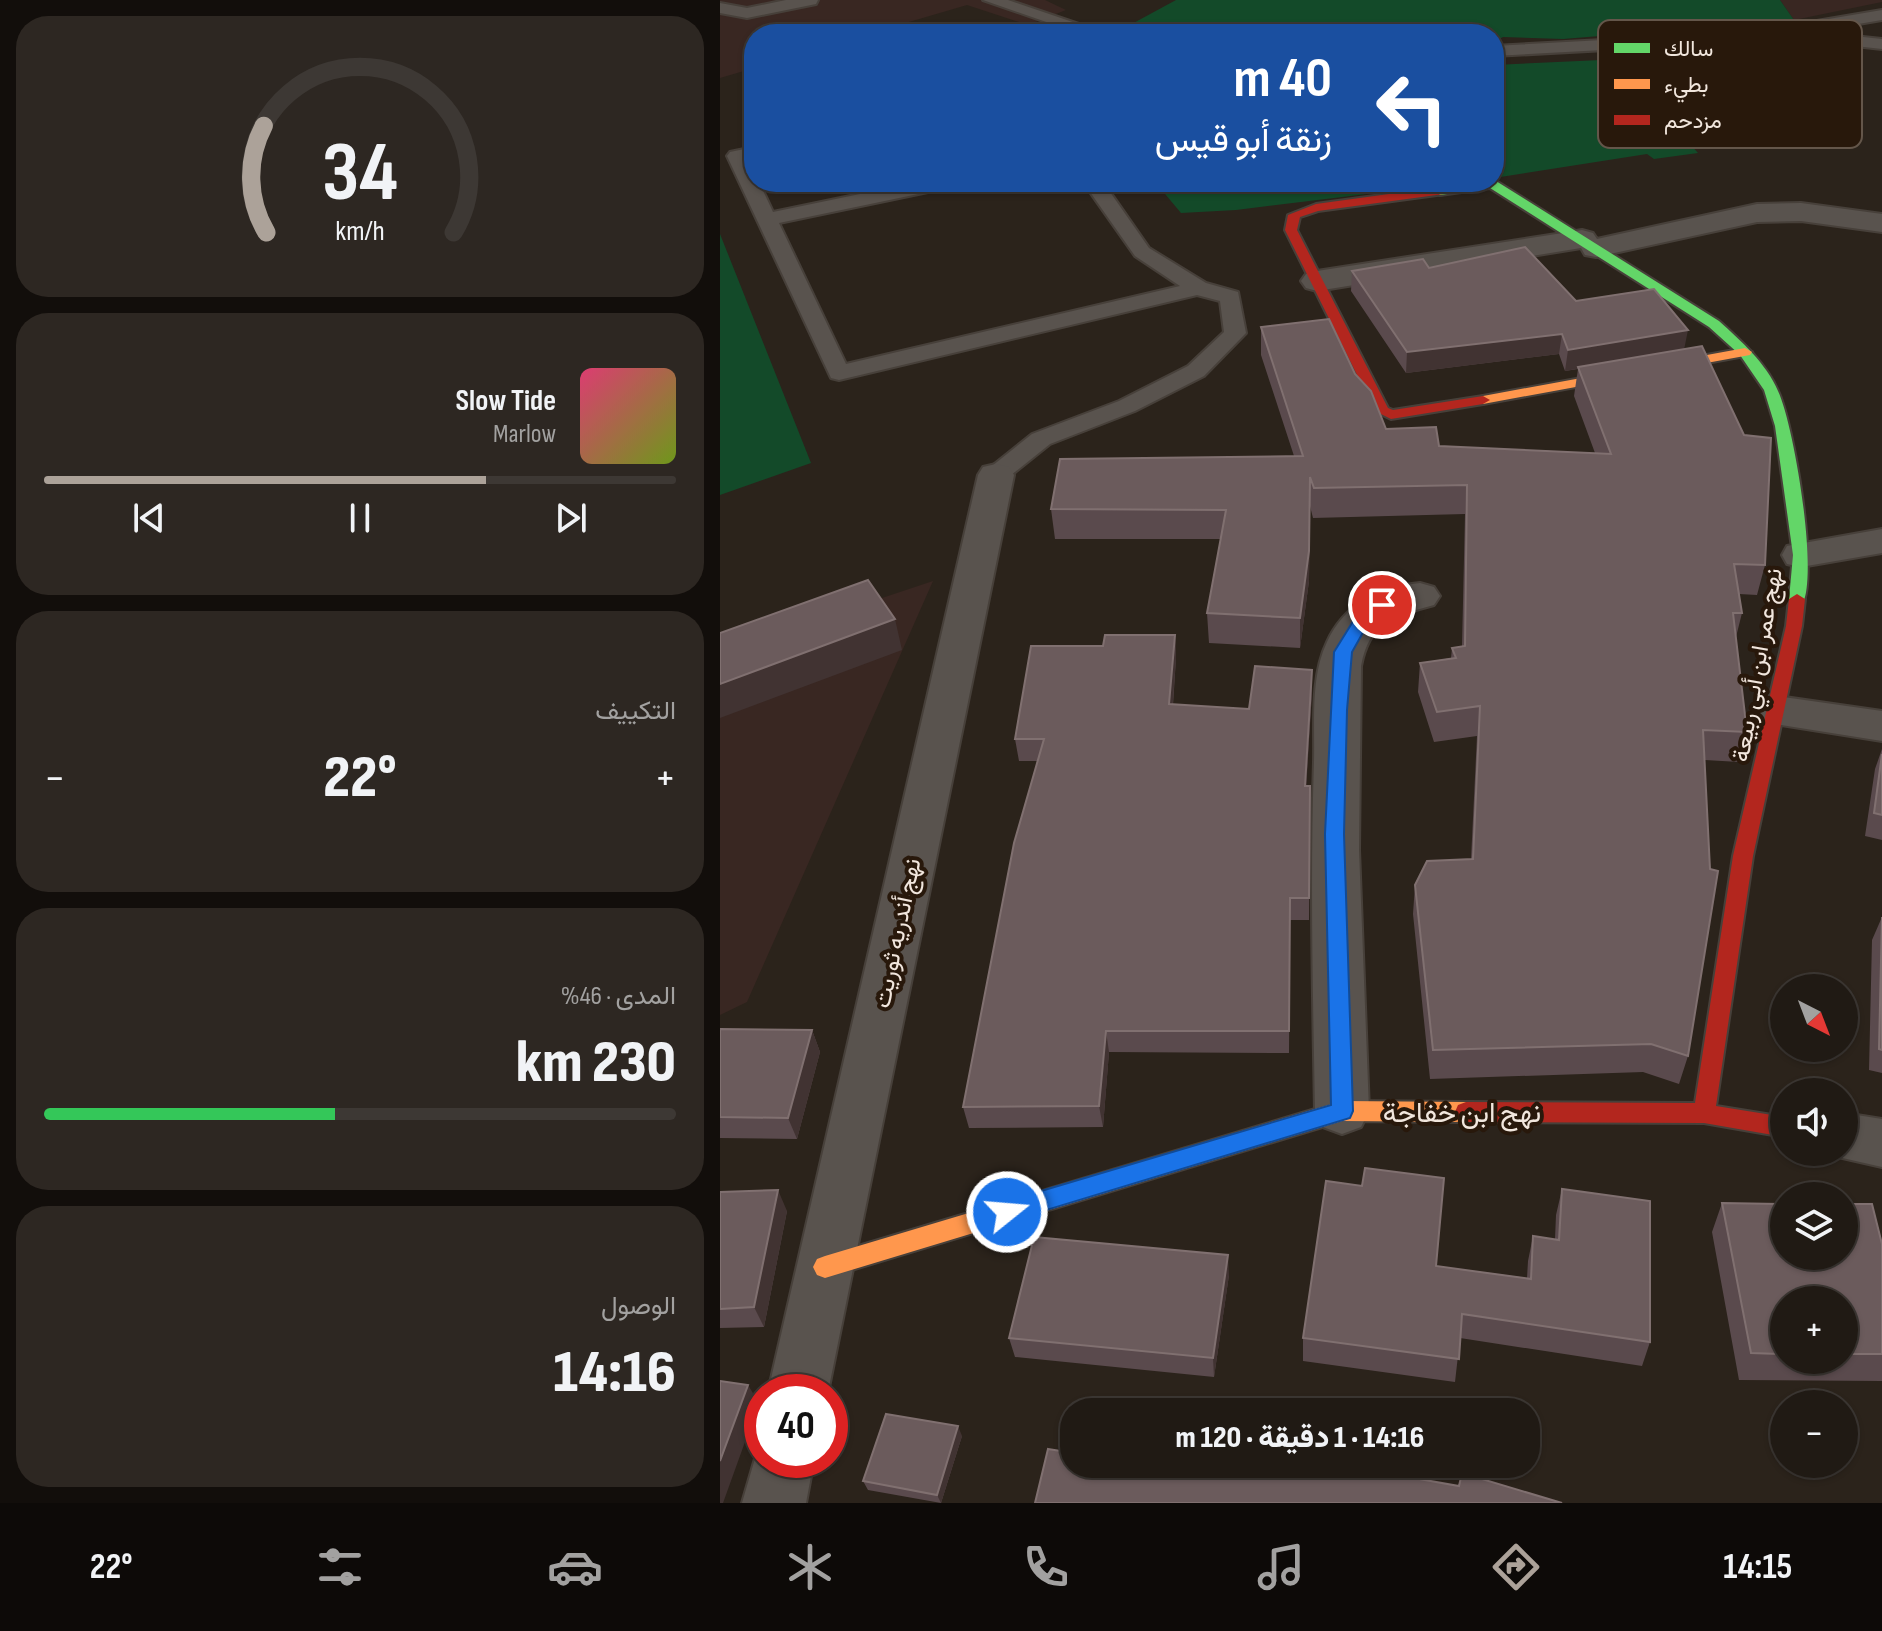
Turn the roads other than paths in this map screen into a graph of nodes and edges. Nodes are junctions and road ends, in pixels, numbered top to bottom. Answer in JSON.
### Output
{"nodes":[{"id":1,"x":810,"y":0,"type":"edge"},
{"id":2,"x":991,"y":0,"type":"edge"},
{"id":3,"x":720,"y":8,"type":"edge"},
{"id":4,"x":1882,"y":15,"type":"edge"},
{"id":5,"x":1854,"y":20,"type":"edge"},
{"id":6,"x":1067,"y":24,"type":"edge"},
{"id":7,"x":1862,"y":42,"type":"edge"},
{"id":8,"x":1882,"y":44,"type":"edge"},
{"id":9,"x":1598,"y":47,"type":"edge"},
{"id":10,"x":1504,"y":51,"type":"edge"},
{"id":11,"x":744,"y":155,"type":"edge"},
{"id":12,"x":744,"y":171,"type":"edge"},
{"id":13,"x":1504,"y":191,"type":"edge"},
{"id":14,"x":754,"y":192,"type":"edge"},
{"id":15,"x":898,"y":192,"type":"edge"},
{"id":16,"x":1100,"y":192,"type":"edge"},
{"id":17,"x":1427,"y":192,"type":"edge"},
{"id":18,"x":767,"y":219,"type":"junction"},
{"id":19,"x":1882,"y":223,"type":"edge"},
{"id":20,"x":1589,"y":243,"type":"junction"},
{"id":21,"x":1317,"y":281,"type":"junction"},
{"id":22,"x":1198,"y":288,"type":"junction"},
{"id":23,"x":1745,"y":352,"type":"junction"},
{"id":24,"x":996,"y":475,"type":"joint"},
{"id":25,"x":1882,"y":541,"type":"edge"},
{"id":26,"x":1801,"y":555,"type":"junction"},
{"id":27,"x":1420,"y":596,"type":"dead end"},
{"id":28,"x":1777,"y":711,"type":"junction"},
{"id":29,"x":1882,"y":726,"type":"edge"},
{"id":30,"x":1342,"y":1111,"type":"junction"},
{"id":31,"x":1704,"y":1113,"type":"junction"},
{"id":32,"x":1770,"y":1125,"type":"edge"},
{"id":33,"x":1858,"y":1139,"type":"edge"},
{"id":34,"x":1882,"y":1143,"type":"edge"},
{"id":35,"x":825,"y":1267,"type":"junction"},
{"id":36,"x":802,"y":1374,"type":"edge"},
{"id":37,"x":779,"y":1478,"type":"edge"},
{"id":38,"x":774,"y":1503,"type":"edge"}],
"edges":[{"from":1,"to":3,"type":"lane"},
{"from":2,"to":6,"type":"lane"},
{"from":4,"to":5,"type":"lane"},
{"from":7,"to":8,"type":"lane"},
{"from":9,"to":10,"type":"lane"},
{"from":11,"to":12,"type":"lane"},
{"from":13,"to":20,"type":"street","name":"نهج عمر ابن أبي ربيعة"},
{"from":14,"to":18,"type":"lane"},
{"from":15,"to":18,"type":"lane"},
{"from":16,"to":22,"type":"lane"},
{"from":17,"to":21,"type":"street"},
{"from":18,"to":22,"type":"lane"},
{"from":19,"to":20,"type":"street"},
{"from":20,"to":21,"type":"street"},
{"from":20,"to":23,"type":"street","name":"نهج عمر ابن أبي ربيعة"},
{"from":21,"to":23,"type":"street"},
{"from":22,"to":24,"type":"lane"},
{"from":23,"to":26,"type":"street","name":"نهج عمر ابن أبي ربيعة"},
{"from":24,"to":35,"type":"street","name":"نهج أندريه ثوريت"},
{"from":25,"to":26,"type":"street"},
{"from":26,"to":28,"type":"street","name":"نهج عمر ابن أبي ربيعة"},
{"from":27,"to":30,"type":"street"},
{"from":28,"to":29,"type":"street"},
{"from":28,"to":31,"type":"street","name":"نهج عمر ابن أبي ربيعة"},
{"from":30,"to":31,"type":"street","name":"نهج ابن خفاجة"},
{"from":30,"to":35,"type":"street","name":"نهج ابن خفاجة"},
{"from":31,"to":32,"type":"street","name":"نهج ابن خفاجة"},
{"from":33,"to":34,"type":"street"},
{"from":35,"to":36,"type":"street","name":"نهج أندريه ثوريت"},
{"from":37,"to":38,"type":"street"}]}
